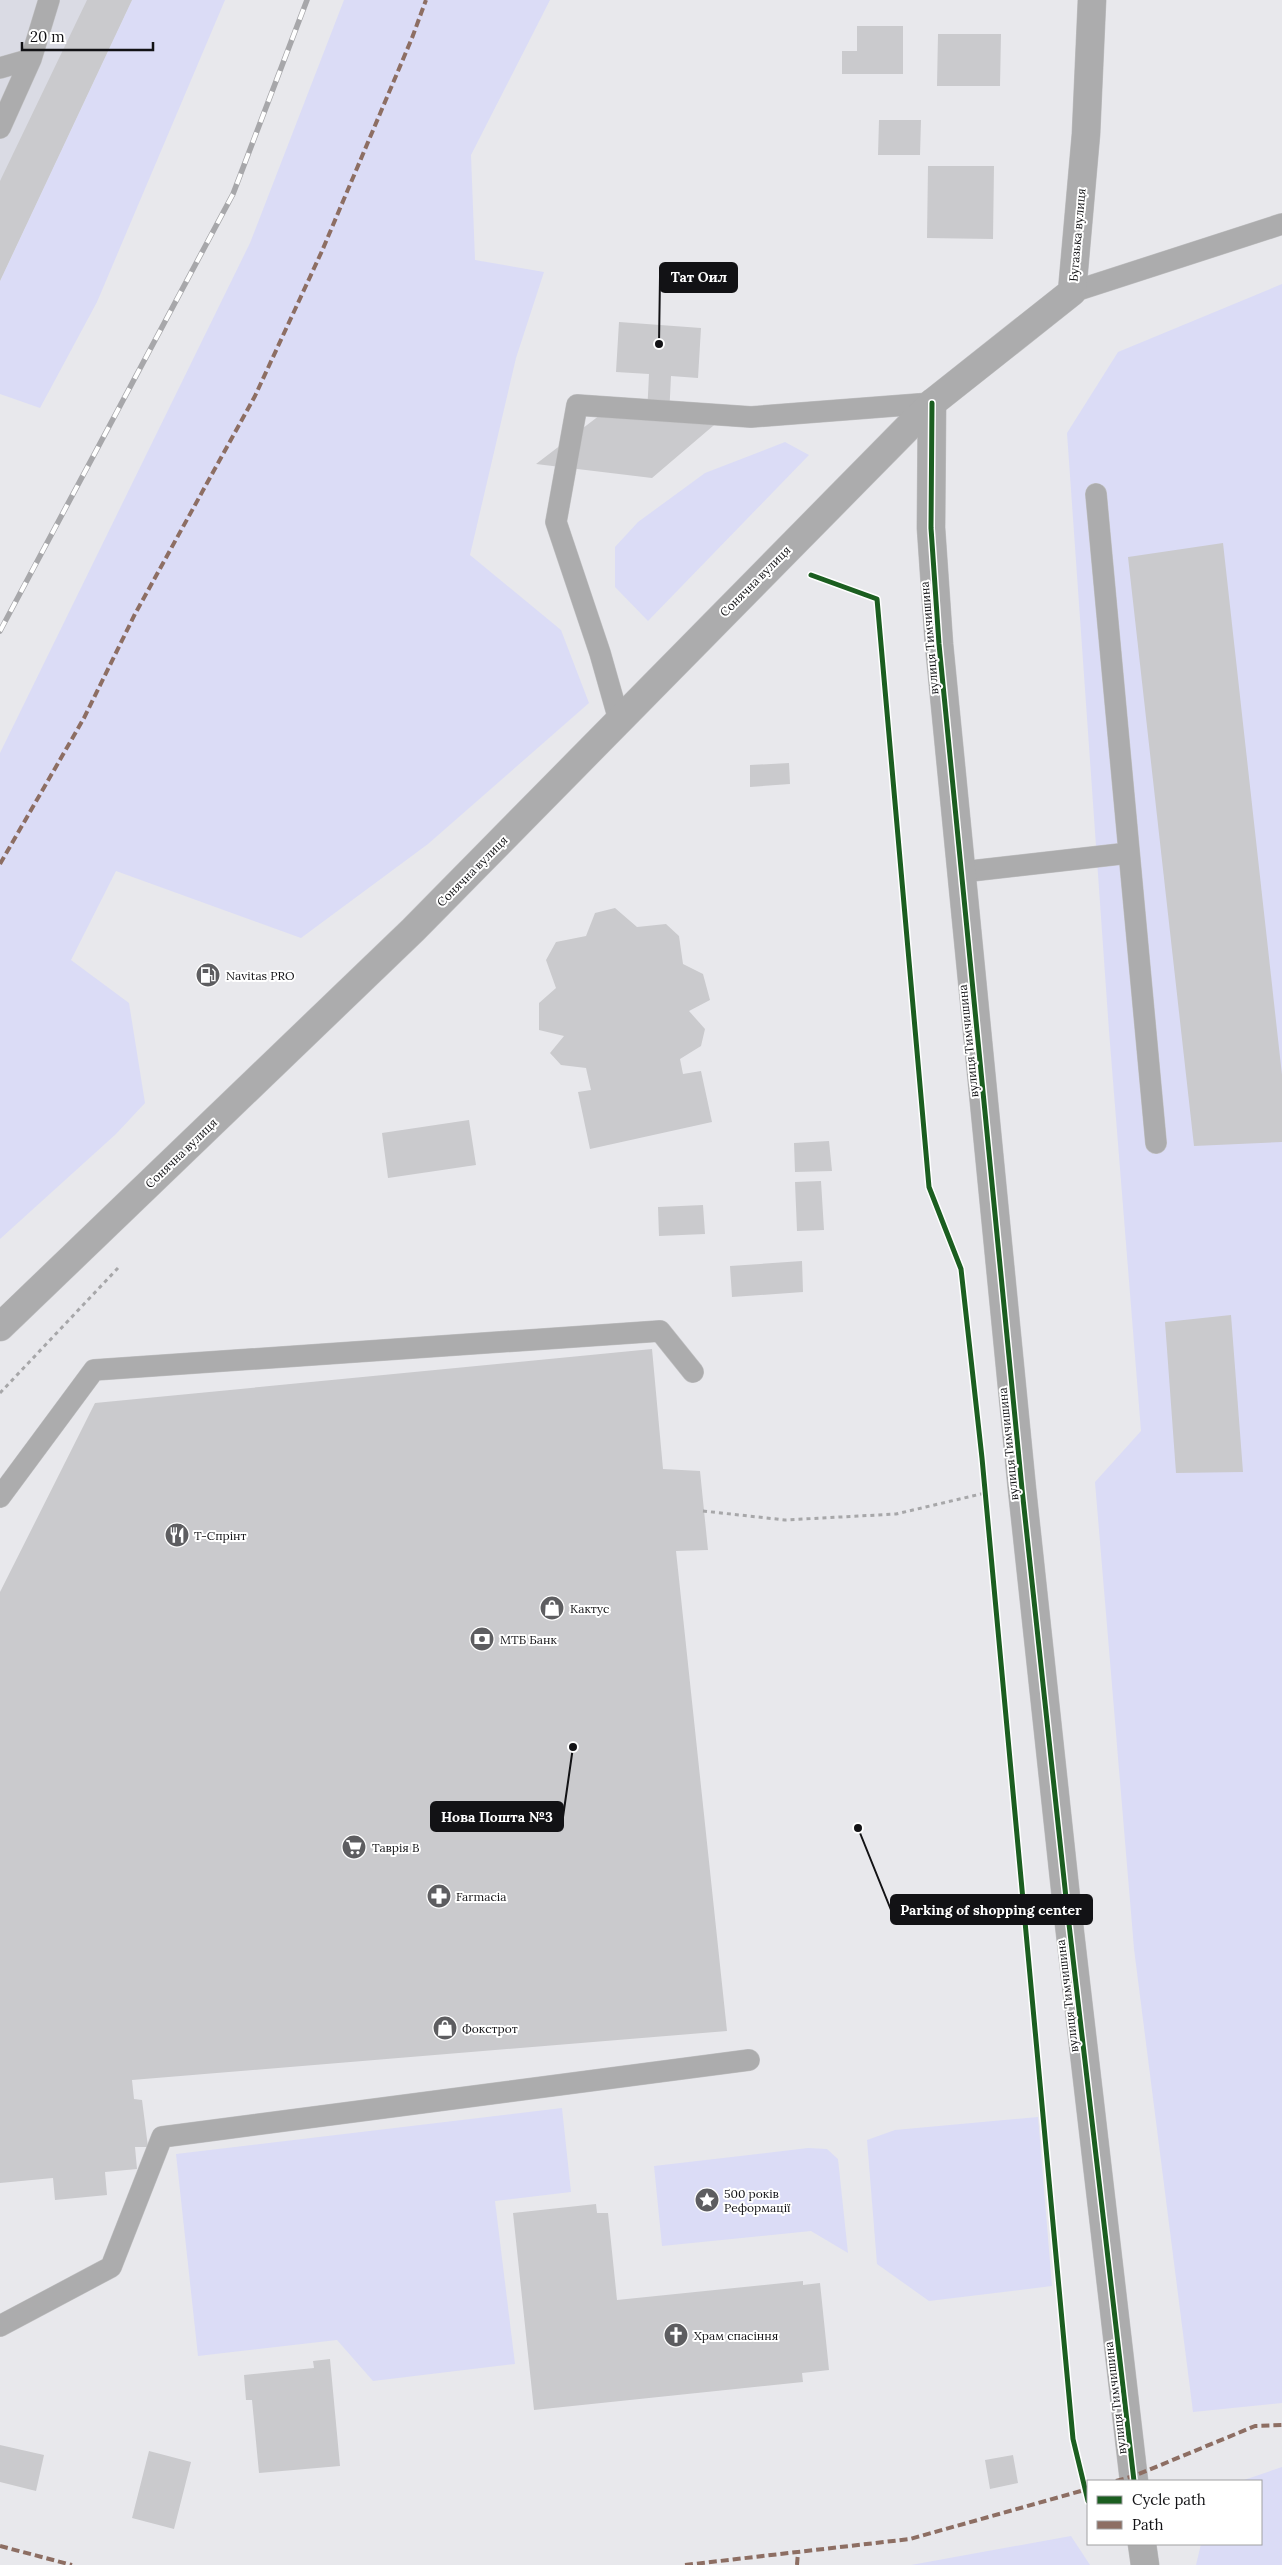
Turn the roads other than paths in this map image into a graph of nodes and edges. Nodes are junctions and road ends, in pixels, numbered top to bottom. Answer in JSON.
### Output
{"nodes":[{"id":1,"x":49,"y":0,"type":"edge"},
{"id":2,"x":1092,"y":0,"type":"edge"},
{"id":3,"x":31,"y":59,"type":"junction"},
{"id":4,"x":0,"y":68,"type":"edge"},
{"id":5,"x":0,"y":128,"type":"edge"},
{"id":6,"x":1282,"y":224,"type":"edge"},
{"id":7,"x":1072,"y":292,"type":"junction"},
{"id":8,"x":932,"y":403,"type":"junction"},
{"id":9,"x":1096,"y":494,"type":"dead end"},
{"id":10,"x":619,"y":720,"type":"junction"},
{"id":11,"x":1129,"y":853,"type":"junction"},
{"id":12,"x":962,"y":872,"type":"junction"},
{"id":13,"x":1156,"y":1143,"type":"dead end"},
{"id":14,"x":0,"y":1327,"type":"edge"},
{"id":15,"x":693,"y":1372,"type":"dead end"},
{"id":16,"x":0,"y":1497,"type":"edge"},
{"id":17,"x":749,"y":2060,"type":"dead end"},
{"id":18,"x":0,"y":2326,"type":"edge"},
{"id":19,"x":1134,"y":2480,"type":"edge"},
{"id":20,"x":1142,"y":2545,"type":"edge"},
{"id":21,"x":1145,"y":2565,"type":"edge"}],
"edges":[{"from":1,"to":3,"type":"lane"},
{"from":2,"to":7,"type":"street","name":"Бугазька вулиця"},
{"from":3,"to":4,"type":"lane"},
{"from":3,"to":5,"type":"lane"},
{"from":6,"to":7,"type":"lane"},
{"from":7,"to":8,"type":"street","name":"Бугазька вулиця"},
{"from":8,"to":10,"type":"street","name":"Сонячна вулиця"},
{"from":8,"to":10,"type":"lane"},
{"from":8,"to":12,"type":"street","name":"вулиця Тимчишина"},
{"from":9,"to":11,"type":"lane"},
{"from":10,"to":14,"type":"street","name":"Сонячна вулиця"},
{"from":11,"to":12,"type":"lane"},
{"from":11,"to":13,"type":"lane"},
{"from":12,"to":19,"type":"street","name":"вулиця Тимчишина"},
{"from":15,"to":16,"type":"lane"},
{"from":17,"to":18,"type":"lane"},
{"from":20,"to":21,"type":"street"}]}
